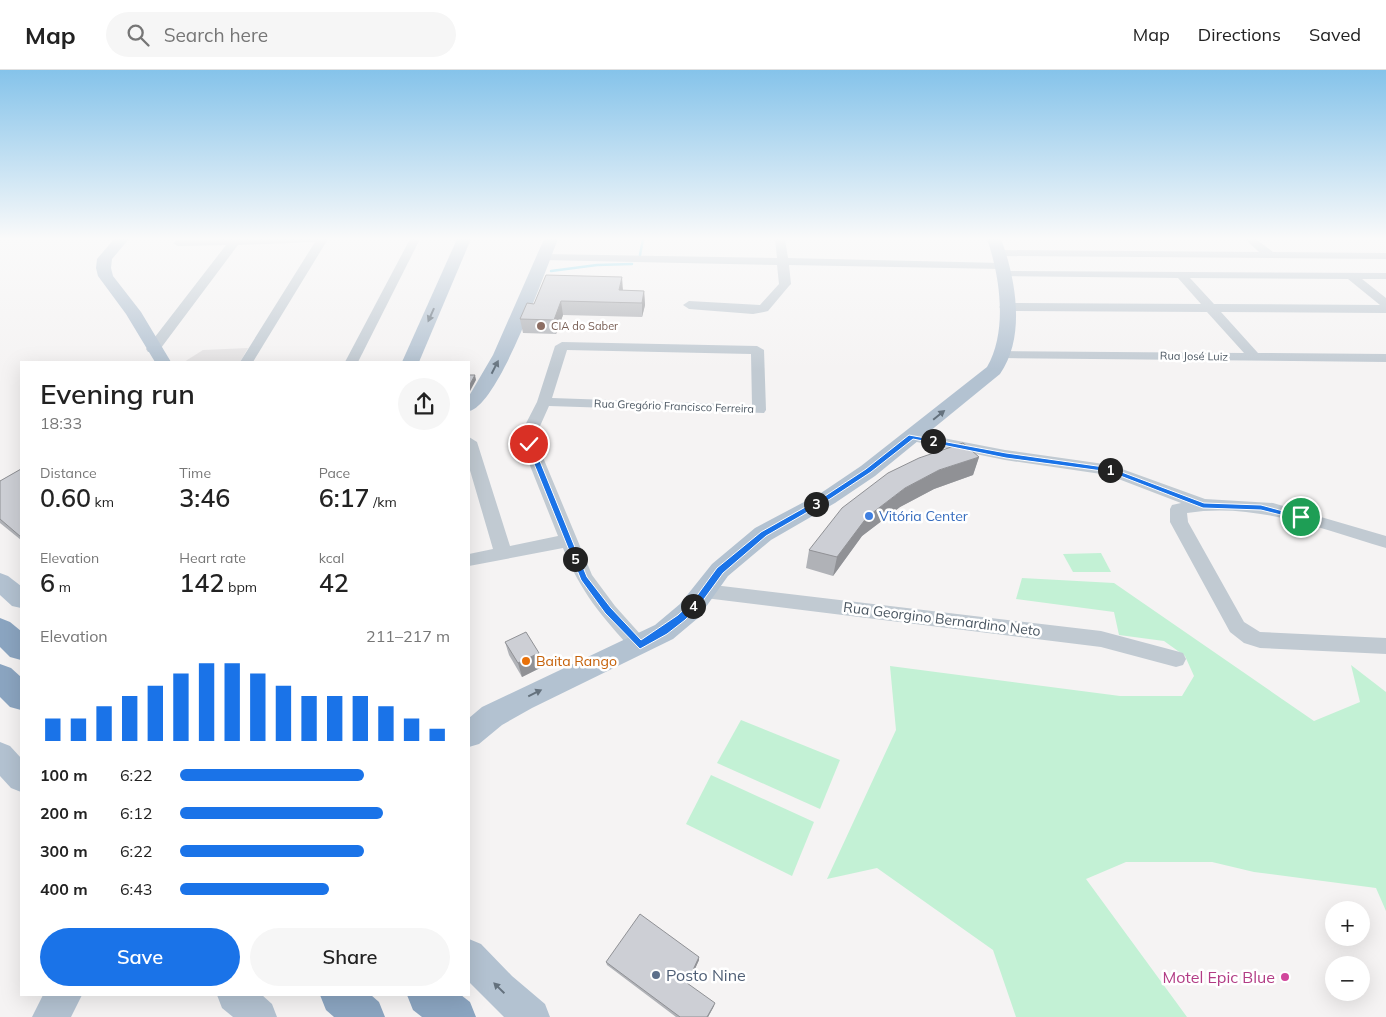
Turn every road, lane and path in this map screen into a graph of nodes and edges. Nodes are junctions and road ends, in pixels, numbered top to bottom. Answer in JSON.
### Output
{"nodes":[{"id":1,"x":110,"y":283,"type":"edge"},
{"id":2,"x":203,"y":283,"type":"edge"},
{"id":3,"x":295,"y":283,"type":"edge"},
{"id":4,"x":392,"y":283,"type":"edge"},
{"id":5,"x":445,"y":283,"type":"edge"},
{"id":6,"x":532,"y":283,"type":"edge"},
{"id":7,"x":785,"y":283,"type":"edge"},
{"id":8,"x":1003,"y":283,"type":"edge"},
{"id":9,"x":1188,"y":283,"type":"edge"},
{"id":10,"x":1360,"y":283,"type":"edge"},
{"id":11,"x":1386,"y":304,"type":"edge"},
{"id":12,"x":689,"y":305,"type":"dead end"},
{"id":13,"x":1005,"y":307,"type":"junction"},
{"id":14,"x":1211,"y":308,"type":"junction"},
{"id":15,"x":1386,"y":309,"type":"edge"},
{"id":16,"x":153,"y":350,"type":"junction"},
{"id":17,"x":1003,"y":354,"type":"junction"},
{"id":18,"x":1255,"y":357,"type":"junction"},
{"id":19,"x":1386,"y":358,"type":"edge"},
{"id":20,"x":162,"y":361,"type":"edge"},
{"id":21,"x":249,"y":361,"type":"edge"},
{"id":22,"x":352,"y":361,"type":"edge"},
{"id":23,"x":410,"y":361,"type":"edge"},
{"id":24,"x":544,"y":402,"type":"junction"},
{"id":25,"x":470,"y":405,"type":"edge"},
{"id":26,"x":912,"y":437,"type":"junction"},
{"id":27,"x":470,"y":445,"type":"edge"},
{"id":28,"x":1203,"y":505,"type":"junction"},
{"id":29,"x":567,"y":541,"type":"junction"},
{"id":30,"x":1386,"y":542,"type":"edge"},
{"id":31,"x":503,"y":553,"type":"junction"},
{"id":32,"x":470,"y":560,"type":"edge"},
{"id":33,"x":0,"y":582,"type":"edge"},
{"id":34,"x":705,"y":591,"type":"junction"},
{"id":35,"x":20,"y":598,"type":"edge"},
{"id":36,"x":0,"y":630,"type":"edge"},
{"id":37,"x":640,"y":645,"type":"junction"},
{"id":38,"x":1386,"y":646,"type":"edge"},
{"id":39,"x":20,"y":647,"type":"edge"},
{"id":40,"x":1176,"y":659,"type":"dead end"},
{"id":41,"x":0,"y":677,"type":"edge"},
{"id":42,"x":20,"y":696,"type":"edge"},
{"id":43,"x":481,"y":718,"type":"edge"},
{"id":44,"x":470,"y":734,"type":"edge"},
{"id":45,"x":0,"y":755,"type":"edge"},
{"id":46,"x":20,"y":777,"type":"edge"},
{"id":47,"x":470,"y":957,"type":"edge"},
{"id":48,"x":47,"y":996,"type":"edge"},
{"id":49,"x":63,"y":996,"type":"edge"},
{"id":50,"x":236,"y":996,"type":"edge"},
{"id":51,"x":342,"y":996,"type":"edge"},
{"id":52,"x":429,"y":996,"type":"edge"},
{"id":53,"x":41,"y":1017,"type":"edge"},
{"id":54,"x":50,"y":1017,"type":"edge"},
{"id":55,"x":258,"y":1017,"type":"edge"},
{"id":56,"x":364,"y":1017,"type":"edge"},
{"id":57,"x":455,"y":1017,"type":"edge"},
{"id":58,"x":532,"y":1017,"type":"edge"}],
"edges":[{"from":1,"to":16,"type":"main road"},
{"from":2,"to":16,"type":"street"},
{"from":3,"to":21,"type":"street"},
{"from":4,"to":22,"type":"street"},
{"from":5,"to":23,"type":"main road","one_way":true},
{"from":25,"to":6,"type":"main road","one_way":true},
{"from":7,"to":12,"type":"street"},
{"from":8,"to":13,"type":"main road"},
{"from":9,"to":14,"type":"street"},
{"from":10,"to":11,"type":"street"},
{"from":13,"to":14,"type":"street"},
{"from":13,"to":17,"type":"main road"},
{"from":14,"to":15,"type":"street"},
{"from":14,"to":18,"type":"street"},
{"from":16,"to":20,"type":"main road"},
{"from":17,"to":18,"type":"street","name":"Rua José Luiz"},
{"from":26,"to":17,"type":"main road","one_way":true},
{"from":18,"to":19,"type":"street","name":"Rua José Luiz"},
{"from":24,"to":24,"type":"street","name":"Rua Gregório Francisco Ferreira"},
{"from":24,"to":29,"type":"street"},
{"from":26,"to":28,"type":"street"},
{"from":26,"to":34,"type":"main road"},
{"from":27,"to":31,"type":"street"},
{"from":28,"to":30,"type":"street"},
{"from":28,"to":38,"type":"street"},
{"from":29,"to":31,"type":"street"},
{"from":29,"to":37,"type":"street"},
{"from":31,"to":32,"type":"street"},
{"from":33,"to":35,"type":"main road"},
{"from":34,"to":37,"type":"main road"},
{"from":34,"to":40,"type":"street","name":"Rua Georgino Bernardino Neto"},
{"from":36,"to":39,"type":"highway"},
{"from":43,"to":37,"type":"main road","one_way":true},
{"from":41,"to":42,"type":"highway"},
{"from":43,"to":44,"type":"main road"},
{"from":45,"to":46,"type":"main road"},
{"from":58,"to":47,"type":"main road","one_way":true},
{"from":48,"to":53,"type":"main road"},
{"from":49,"to":54,"type":"main road"},
{"from":50,"to":55,"type":"main road"},
{"from":51,"to":56,"type":"highway"},
{"from":52,"to":57,"type":"highway"}]}
